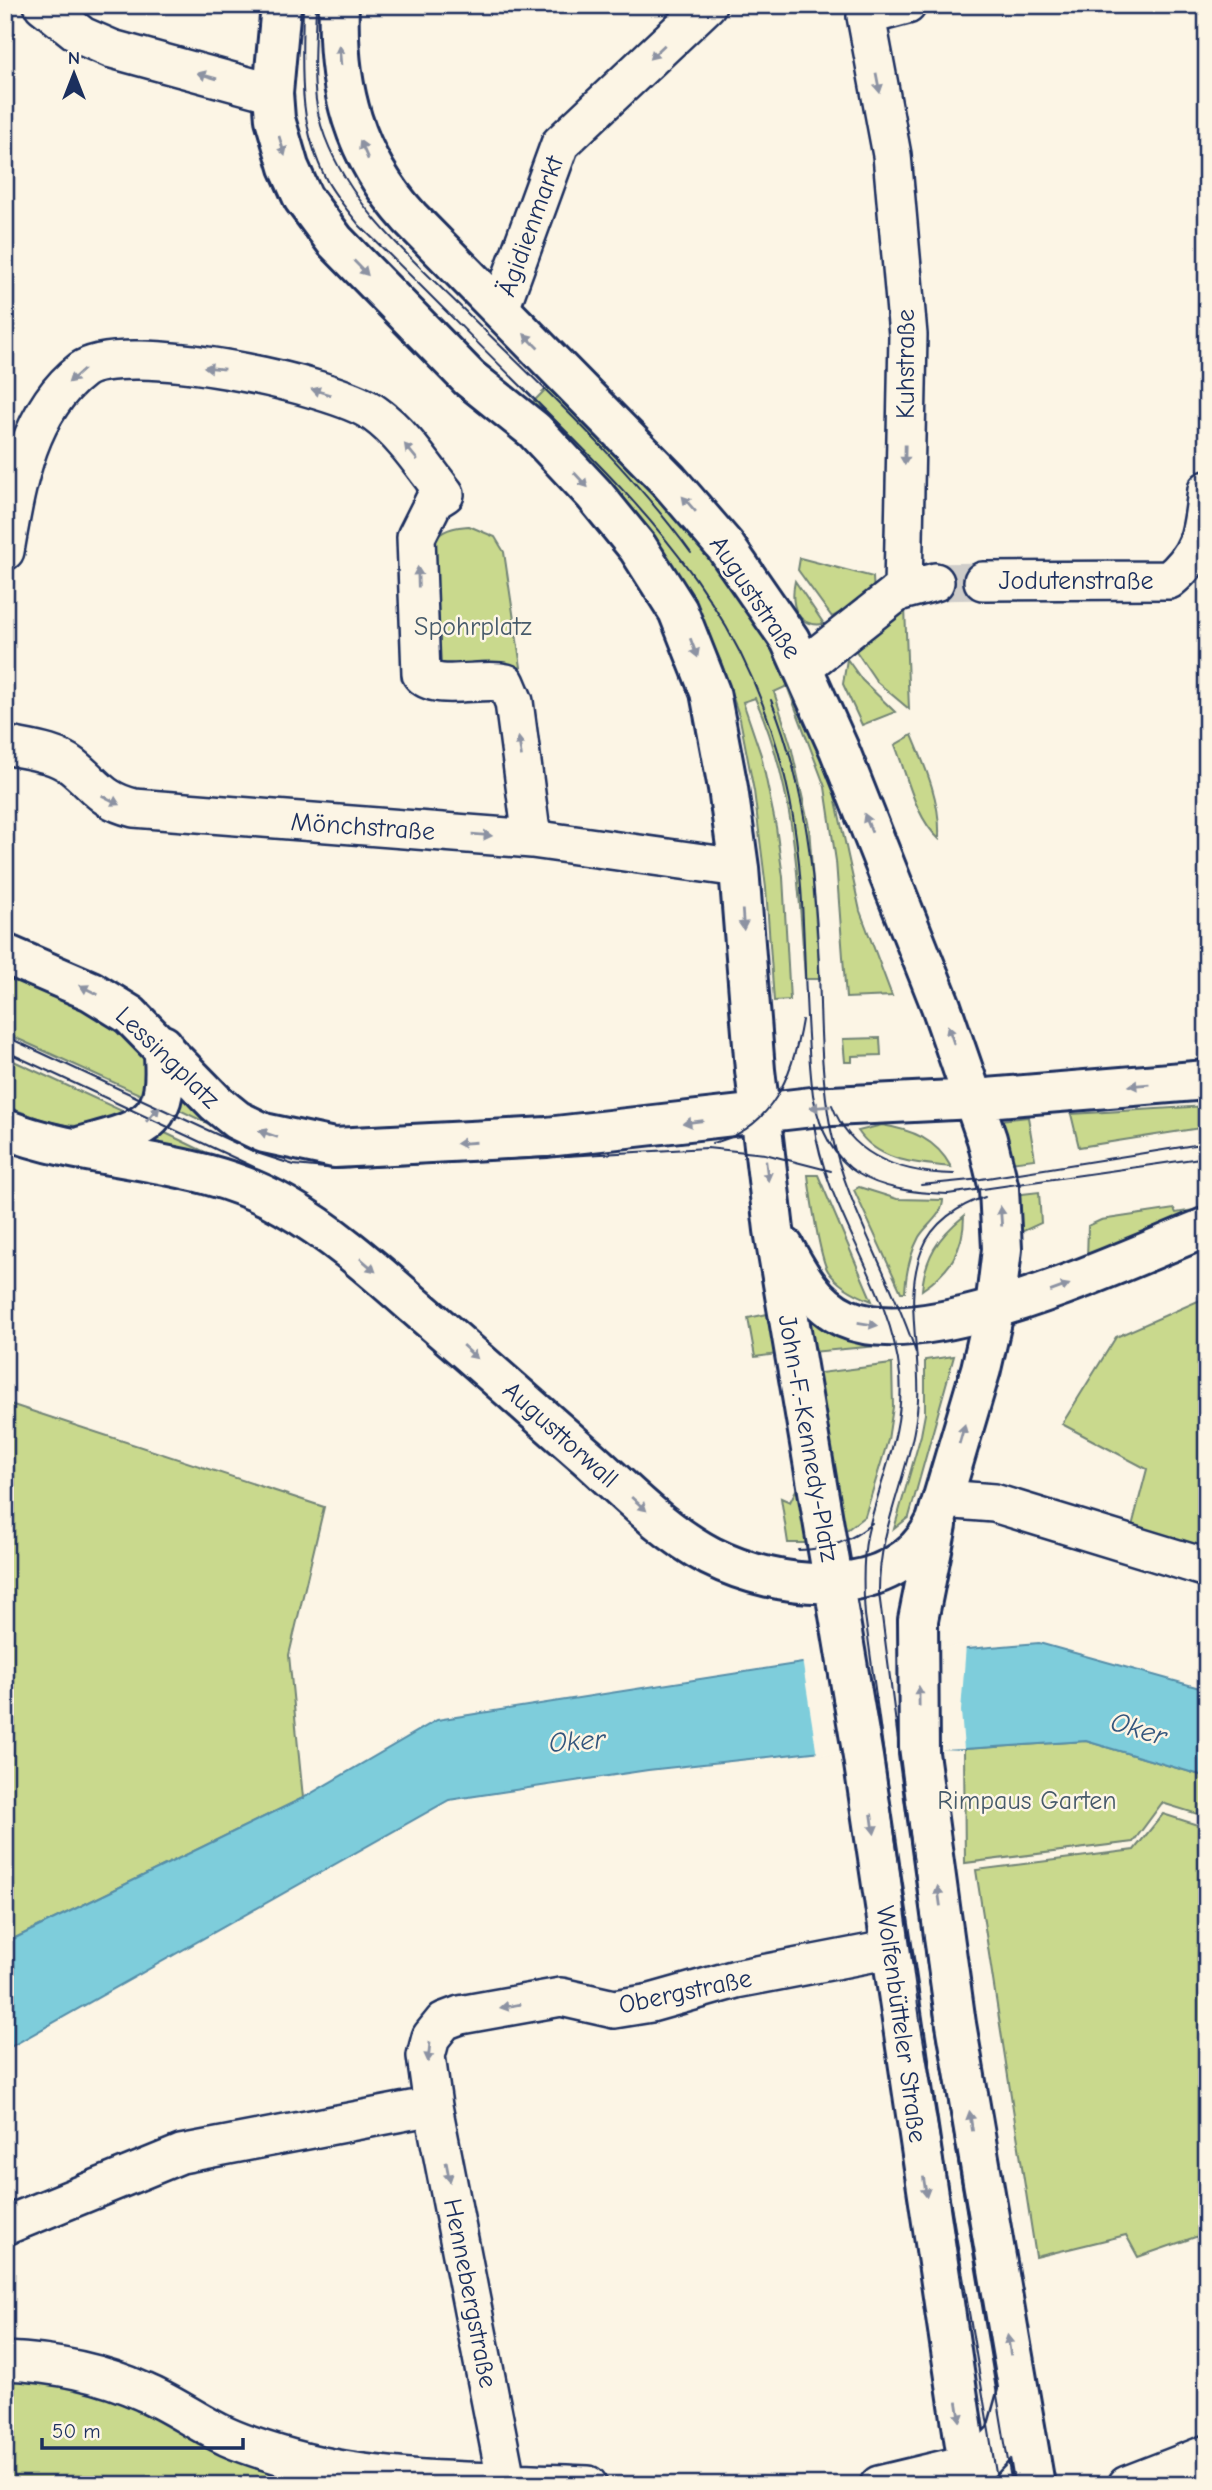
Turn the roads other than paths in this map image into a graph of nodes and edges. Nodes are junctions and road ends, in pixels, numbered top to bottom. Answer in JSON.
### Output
{"nodes":[{"id":1,"x":43,"y":5,"type":"edge"},
{"id":2,"x":281,"y":5,"type":"edge"},
{"id":3,"x":339,"y":5,"type":"edge"},
{"id":4,"x":706,"y":5,"type":"edge"},
{"id":5,"x":907,"y":5,"type":"edge"},
{"id":6,"x":273,"y":93,"type":"junction"},
{"id":7,"x":500,"y":309,"type":"junction"},
{"id":8,"x":1207,"y":490,"type":"edge"},
{"id":9,"x":5,"y":551,"type":"edge"},
{"id":10,"x":983,"y":581,"type":"tunnel mouth"},
{"id":11,"x":803,"y":667,"type":"junction"},
{"id":12,"x":5,"y":745,"type":"edge"},
{"id":13,"x":532,"y":839,"type":"junction"},
{"id":14,"x":739,"y":868,"type":"junction"},
{"id":15,"x":5,"y":954,"type":"edge"},
{"id":16,"x":163,"y":1045,"type":"junction"},
{"id":17,"x":1207,"y":1080,"type":"edge"},
{"id":18,"x":974,"y":1099,"type":"junction"},
{"id":19,"x":760,"y":1113,"type":"junction"},
{"id":20,"x":5,"y":1129,"type":"edge"},
{"id":21,"x":70,"y":1149,"type":"junction"},
{"id":22,"x":1207,"y":1227,"type":"edge"},
{"id":23,"x":774,"y":1230,"type":"junction"},
{"id":24,"x":995,"y":1308,"type":"junction"},
{"id":25,"x":943,"y":1499,"type":"junction"},
{"id":26,"x":1207,"y":1568,"type":"edge"},
{"id":27,"x":924,"y":1582,"type":"joint"},
{"id":28,"x":834,"y":1583,"type":"junction"},
{"id":29,"x":892,"y":1949,"type":"junction"},
{"id":30,"x":433,"y":2106,"type":"junction"},
{"id":31,"x":5,"y":2226,"type":"edge"},
{"id":32,"x":5,"y":2361,"type":"edge"},
{"id":33,"x":1017,"y":2394,"type":"junction"},
{"id":34,"x":1207,"y":2454,"type":"edge"},
{"id":35,"x":970,"y":2475,"type":"edge"},
{"id":36,"x":507,"y":2483,"type":"edge"},
{"id":37,"x":588,"y":2485,"type":"edge"},
{"id":38,"x":879,"y":2485,"type":"edge"},
{"id":39,"x":1034,"y":2485,"type":"edge"},
{"id":40,"x":1127,"y":2485,"type":"edge"}],
"edges":[{"from":6,"to":1,"type":"street","one_way":true},
{"from":2,"to":6,"type":"main road"},
{"from":7,"to":3,"type":"main road","name":"Auguststraße","one_way":true},
{"from":4,"to":7,"type":"street","name":"Ägidienmarkt","one_way":true},
{"from":5,"to":11,"type":"street","name":"Kuhstraße","one_way":true},
{"from":6,"to":14,"type":"main road","one_way":true},
{"from":11,"to":7,"type":"main road","name":"Auguststraße","one_way":true},
{"from":8,"to":10,"type":"street","name":"Jodutenstraße"},
{"from":13,"to":9,"type":"street","one_way":true},
{"from":18,"to":11,"type":"main road","name":"Auguststraße","one_way":true},
{"from":12,"to":13,"type":"street","name":"Mönchstraße","one_way":true},
{"from":13,"to":14,"type":"street","name":"Mönchstraße"},
{"from":14,"to":19,"type":"main road","one_way":true},
{"from":16,"to":15,"type":"main road","name":"Lessingplatz","one_way":true},
{"from":19,"to":16,"type":"main road","name":"Lessingplatz","one_way":true},
{"from":21,"to":16,"type":"main road","one_way":true},
{"from":17,"to":18,"type":"main road","one_way":true},
{"from":18,"to":19,"type":"main road","one_way":true},
{"from":24,"to":18,"type":"main road","name":"John-F.-Kennedy-Platz","one_way":true},
{"from":19,"to":23,"type":"main road","name":"John-F.-Kennedy-Platz","one_way":true},
{"from":20,"to":21,"type":"main road"},
{"from":21,"to":28,"type":"main road","name":"Augusttorwall","one_way":true},
{"from":24,"to":22,"type":"main road","one_way":true},
{"from":23,"to":24,"type":"main road","name":"John-F.-Kennedy-Platz","one_way":true},
{"from":23,"to":28,"type":"main road","name":"John-F.-Kennedy-Platz"},
{"from":25,"to":24,"type":"main road","name":"John-F.-Kennedy-Platz","one_way":true},
{"from":25,"to":26,"type":"street"},
{"from":25,"to":27,"type":"main road","name":"John-F.-Kennedy-Platz"},
{"from":25,"to":28,"type":"main road","name":"John-F.-Kennedy-Platz"},
{"from":33,"to":27,"type":"main road","name":"Wolfenbütteler Straße","one_way":true},
{"from":28,"to":29,"type":"main road","name":"Wolfenbütteler Straße","one_way":true},
{"from":29,"to":30,"type":"street","name":"Obergstraße","one_way":true},
{"from":29,"to":35,"type":"main road","name":"Wolfenbütteler Straße","one_way":true},
{"from":30,"to":31,"type":"street"},
{"from":30,"to":36,"type":"street","name":"Hennebergstraße","one_way":true},
{"from":32,"to":36,"type":"street"},
{"from":33,"to":35,"type":"street","name":"Wolfenbütteler Straße"},
{"from":33,"to":39,"type":"main road","name":"Wolfenbütteler Straße"},
{"from":34,"to":40,"type":"street"},
{"from":35,"to":38,"type":"street"},
{"from":36,"to":37,"type":"street"}]}
